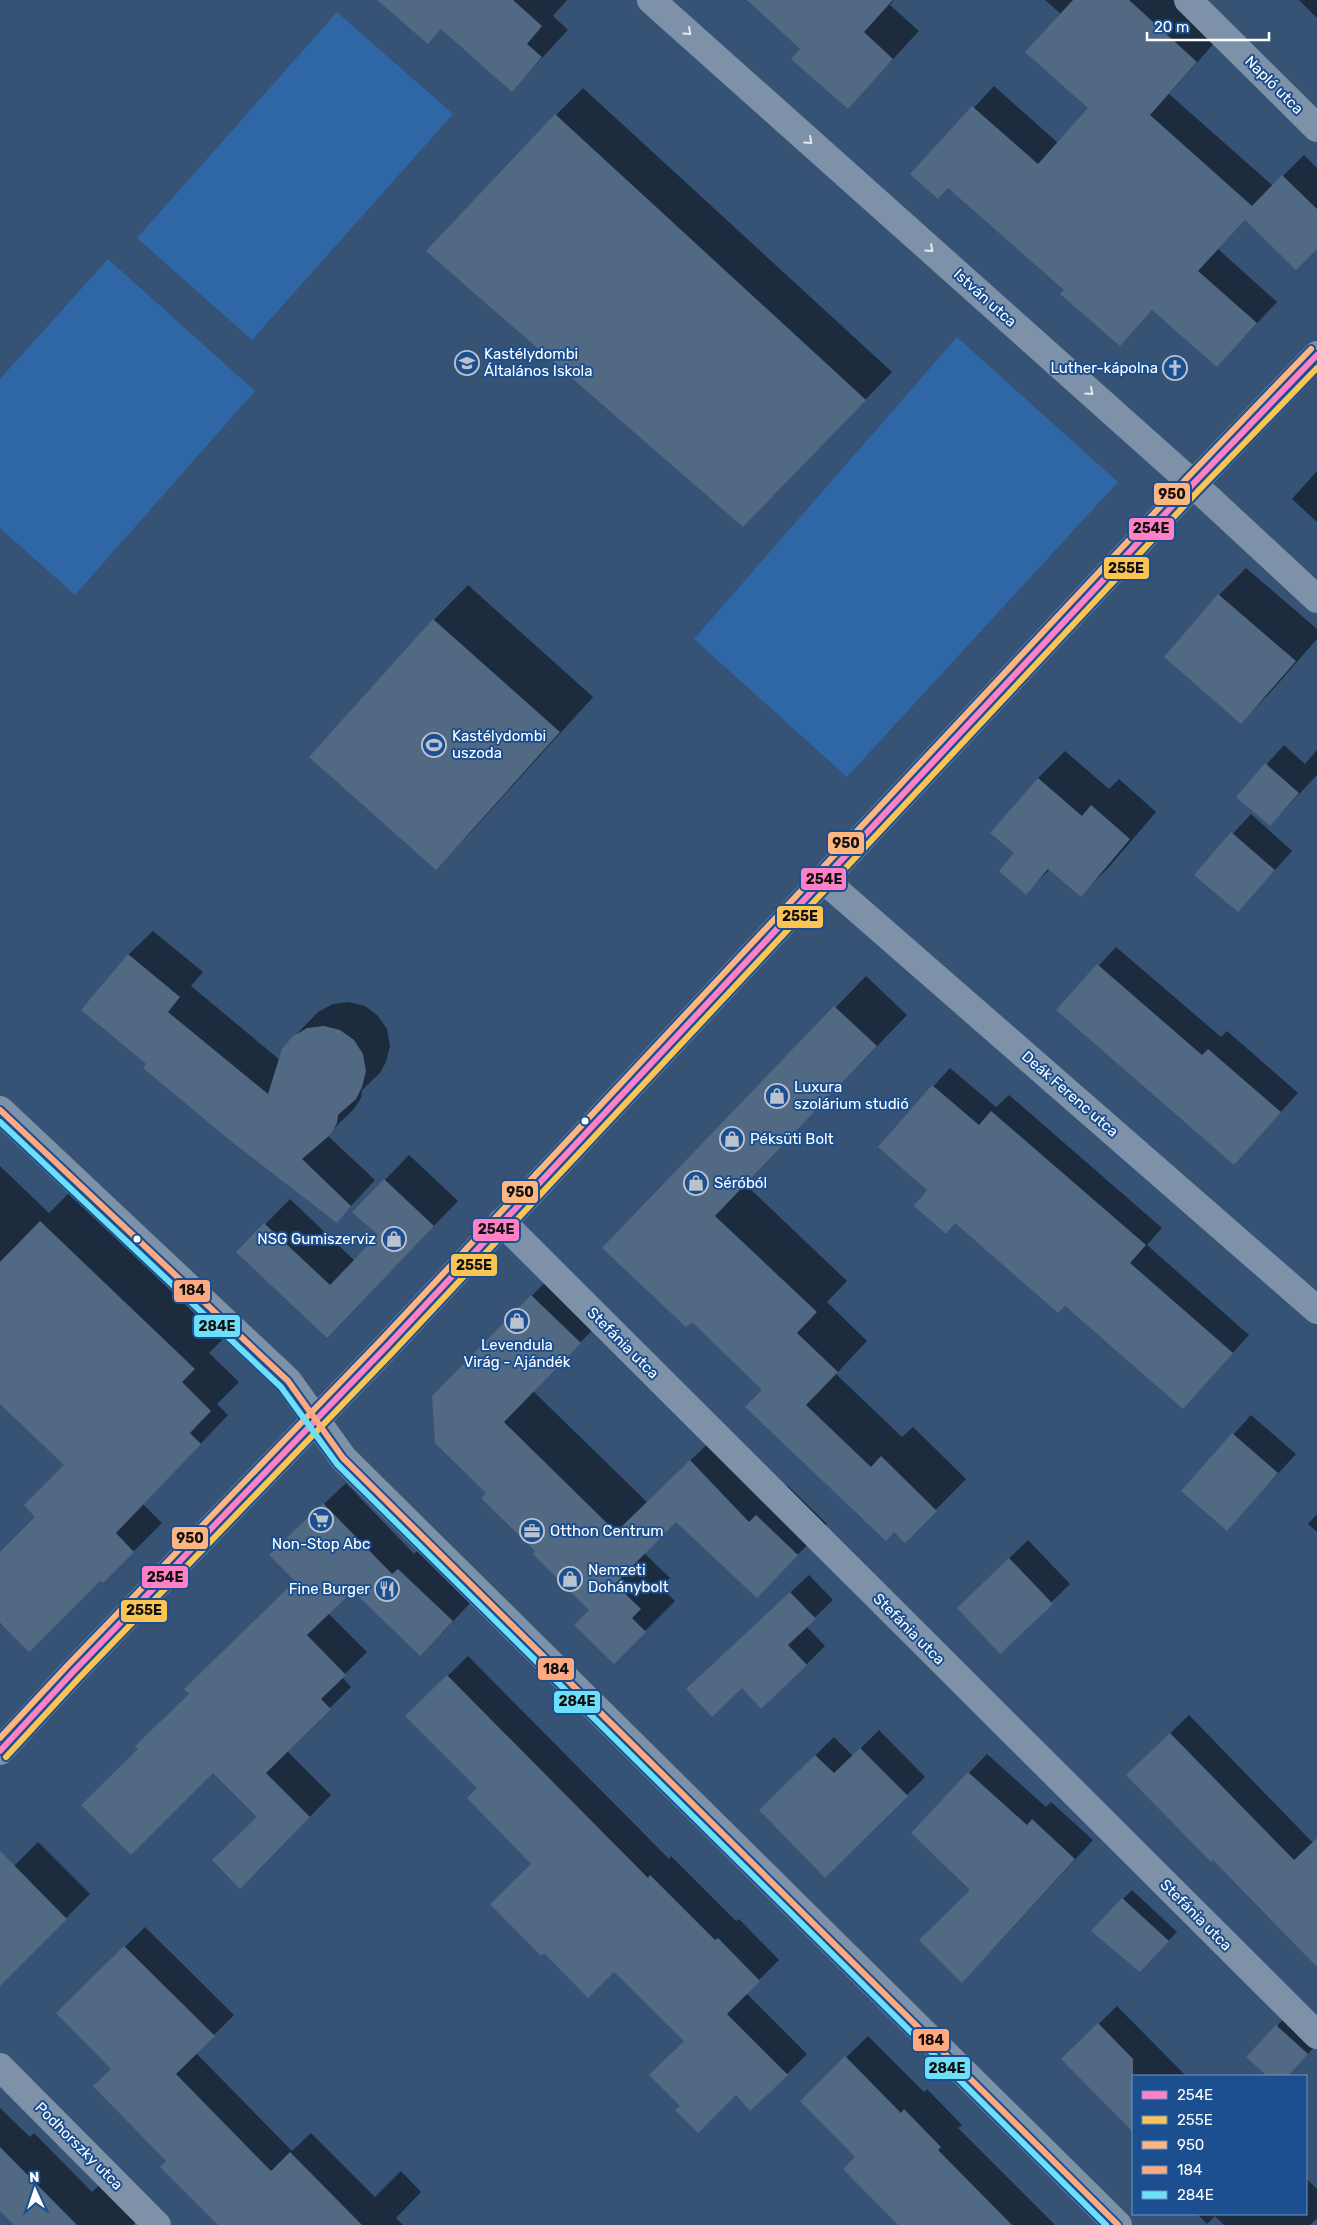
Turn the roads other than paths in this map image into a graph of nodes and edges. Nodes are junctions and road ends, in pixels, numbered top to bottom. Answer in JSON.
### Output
{"nodes":[{"id":1,"x":651,"y":0,"type":"edge"},
{"id":2,"x":1188,"y":0,"type":"edge"},
{"id":3,"x":1317,"y":128,"type":"edge"},
{"id":4,"x":1317,"y":355,"type":"edge"},
{"id":5,"x":1193,"y":484,"type":"junction"},
{"id":6,"x":1317,"y":599,"type":"edge"},
{"id":7,"x":823,"y":879,"type":"junction"},
{"id":8,"x":0,"y":1110,"type":"edge"},
{"id":9,"x":502,"y":1222,"type":"junction"},
{"id":10,"x":1317,"y":1310,"type":"edge"},
{"id":11,"x":316,"y":1418,"type":"junction"},
{"id":12,"x":0,"y":1751,"type":"edge"},
{"id":13,"x":1317,"y":2035,"type":"edge"},
{"id":14,"x":0,"y":2067,"type":"edge"},
{"id":15,"x":157,"y":2225,"type":"edge"},
{"id":16,"x":1118,"y":2225,"type":"edge"}],
"edges":[{"from":1,"to":5,"type":"street","name":"István utca","one_way":true},
{"from":2,"to":3,"type":"street","name":"Napló utca"},
{"from":4,"to":5,"type":"street"},
{"from":5,"to":6,"type":"street","name":"István utca"},
{"from":5,"to":7,"type":"street"},
{"from":7,"to":9,"type":"street"},
{"from":7,"to":10,"type":"street","name":"Deák Ferenc utca"},
{"from":8,"to":11,"type":"street"},
{"from":9,"to":11,"type":"street"},
{"from":9,"to":13,"type":"street","name":"Stefánia utca"},
{"from":11,"to":12,"type":"street"},
{"from":11,"to":16,"type":"street"},
{"from":14,"to":15,"type":"street","name":"Podhorszky utca"}]}
